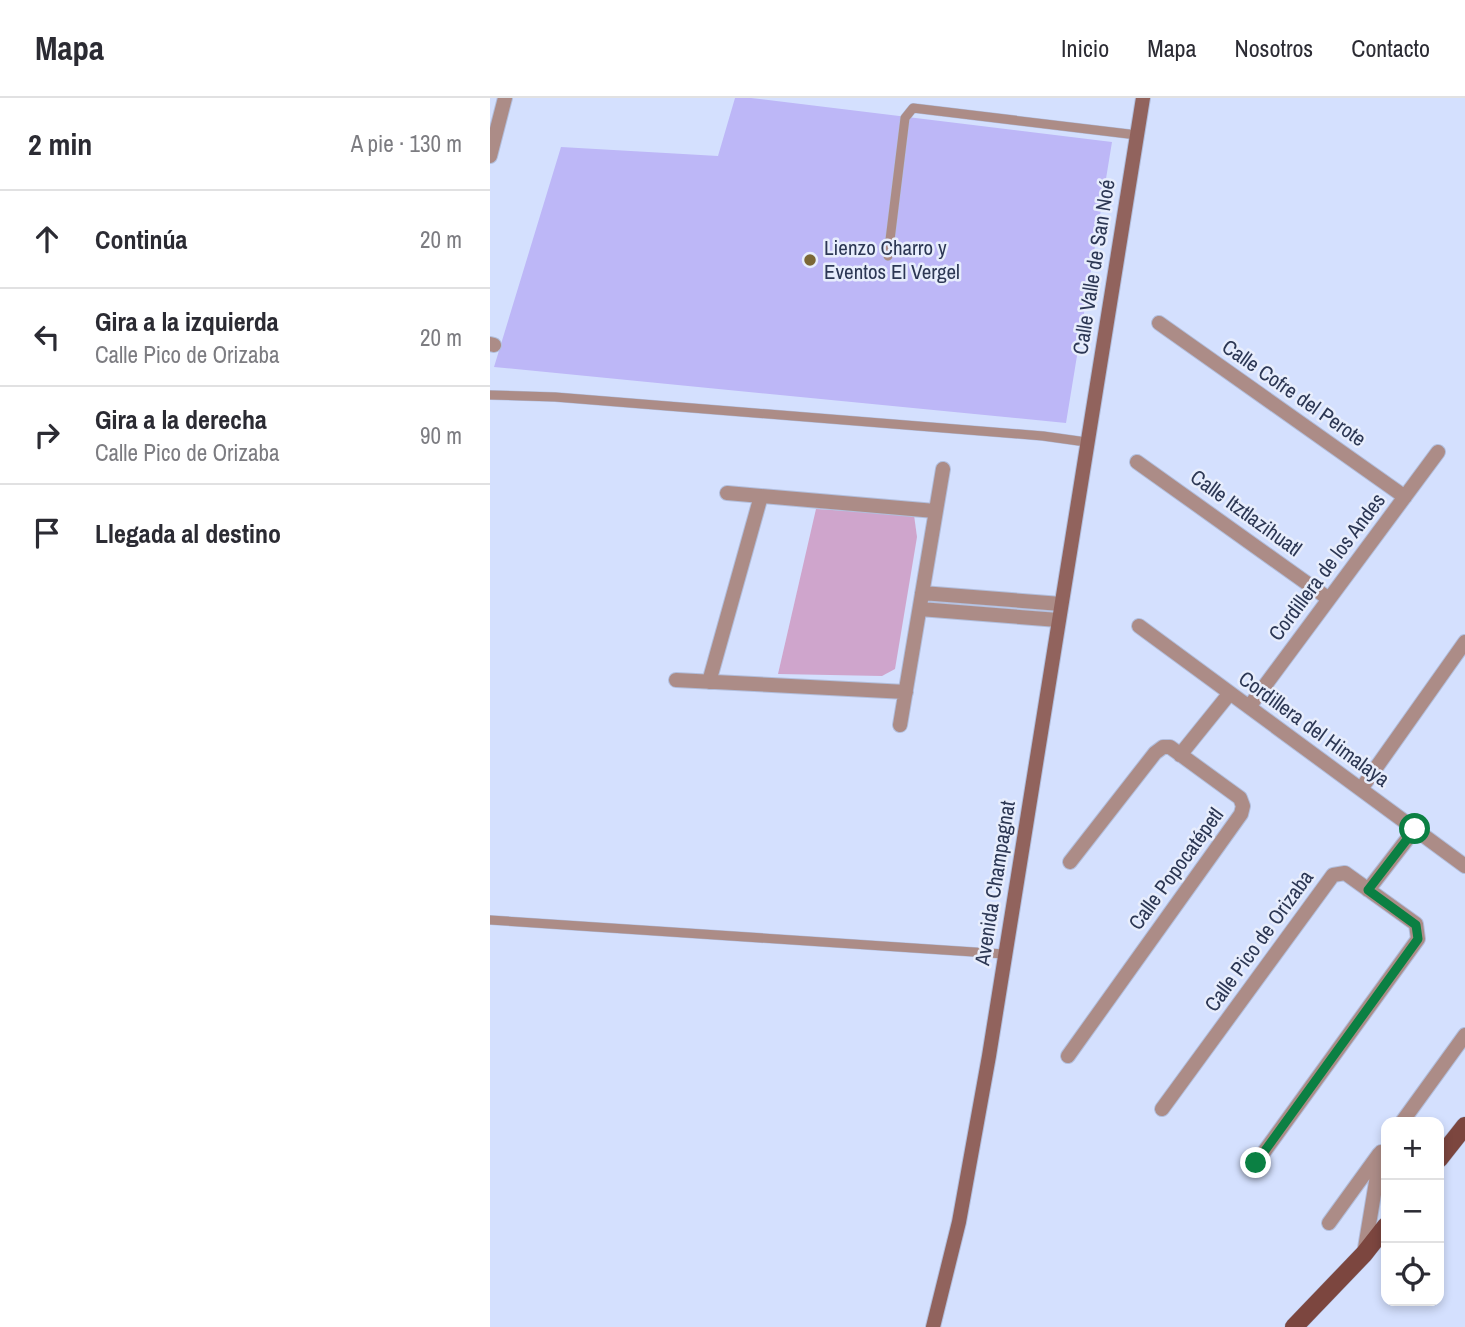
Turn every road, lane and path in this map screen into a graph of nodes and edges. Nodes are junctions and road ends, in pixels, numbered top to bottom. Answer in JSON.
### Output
{"nodes":[{"id":1,"x":505,"y":98,"type":"edge"},
{"id":2,"x":1143,"y":98,"type":"edge"},
{"id":3,"x":493,"y":128,"type":"edge"},
{"id":4,"x":1137,"y":135,"type":"junction"},
{"id":5,"x":490,"y":156,"type":"edge"},
{"id":6,"x":888,"y":256,"type":"dead end"},
{"id":7,"x":1160,"y":323,"type":"dead end"},
{"id":8,"x":490,"y":395,"type":"edge"},
{"id":9,"x":1086,"y":442,"type":"junction"},
{"id":10,"x":1438,"y":452,"type":"dead end"},
{"id":11,"x":1138,"y":462,"type":"dead end"},
{"id":12,"x":943,"y":469,"type":"dead end"},
{"id":13,"x":727,"y":493,"type":"dead end"},
{"id":14,"x":761,"y":496,"type":"junction"},
{"id":15,"x":1405,"y":497,"type":"junction"},
{"id":16,"x":936,"y":511,"type":"junction"},
{"id":17,"x":922,"y":593,"type":"junction"},
{"id":18,"x":1329,"y":599,"type":"junction"},
{"id":19,"x":1061,"y":604,"type":"junction"},
{"id":20,"x":920,"y":610,"type":"junction"},
{"id":21,"x":1058,"y":620,"type":"junction"},
{"id":22,"x":1139,"y":626,"type":"dead end"},
{"id":23,"x":1465,"y":642,"type":"edge"},
{"id":24,"x":676,"y":680,"type":"dead end"},
{"id":25,"x":709,"y":682,"type":"junction"},
{"id":26,"x":906,"y":692,"type":"junction"},
{"id":27,"x":1230,"y":693,"type":"junction"},
{"id":28,"x":1249,"y":707,"type":"junction"},
{"id":29,"x":900,"y":725,"type":"dead end"},
{"id":30,"x":1180,"y":755,"type":"junction"},
{"id":31,"x":1361,"y":789,"type":"junction"},
{"id":32,"x":1415,"y":829,"type":"junction"},
{"id":33,"x":1070,"y":862,"type":"dead end"},
{"id":34,"x":1465,"y":866,"type":"edge"},
{"id":35,"x":1368,"y":890,"type":"junction"},
{"id":36,"x":490,"y":920,"type":"edge"},
{"id":37,"x":1004,"y":954,"type":"junction"},
{"id":38,"x":1465,"y":1035,"type":"edge"},
{"id":39,"x":1068,"y":1056,"type":"dead end"},
{"id":40,"x":1161,"y":1109,"type":"dead end"},
{"id":41,"x":1406,"y":1117,"type":"edge"},
{"id":42,"x":1465,"y":1126,"type":"edge"},
{"id":43,"x":1381,"y":1152,"type":"edge"},
{"id":44,"x":1444,"y":1153,"type":"edge"},
{"id":45,"x":1256,"y":1163,"type":"dead end"},
{"id":46,"x":1381,"y":1164,"type":"edge"},
{"id":47,"x":1329,"y":1223,"type":"dead end"},
{"id":48,"x":1381,"y":1232,"type":"edge"},
{"id":49,"x":1364,"y":1254,"type":"junction"},
{"id":50,"x":933,"y":1327,"type":"edge"},
{"id":51,"x":1294,"y":1327,"type":"edge"}],
"edges":[{"from":1,"to":3,"type":"street"},
{"from":2,"to":4,"type":"street","name":"Calle Valle de San Noé"},
{"from":3,"to":5,"type":"street"},
{"from":4,"to":6,"type":"lane"},
{"from":4,"to":9,"type":"street","name":"Calle Valle de San Noé"},
{"from":7,"to":15,"type":"street","name":"Calle Cofre del Perote"},
{"from":8,"to":9,"type":"lane"},
{"from":9,"to":19,"type":"street","name":"Avenida Champagnat"},
{"from":10,"to":15,"type":"street","name":"Cordillera de los Andes"},
{"from":11,"to":18,"type":"street","name":"Calle Itztlazihuatl"},
{"from":12,"to":16,"type":"street"},
{"from":13,"to":14,"type":"street"},
{"from":14,"to":16,"type":"street"},
{"from":14,"to":25,"type":"street"},
{"from":15,"to":18,"type":"street","name":"Cordillera de los Andes"},
{"from":16,"to":17,"type":"street"},
{"from":17,"to":19,"type":"street"},
{"from":17,"to":20,"type":"street"},
{"from":18,"to":28,"type":"street","name":"Cordillera de los Andes"},
{"from":19,"to":21,"type":"street","name":"Avenida Champagnat"},
{"from":20,"to":21,"type":"street"},
{"from":20,"to":26,"type":"street"},
{"from":21,"to":37,"type":"street","name":"Avenida Champagnat"},
{"from":22,"to":27,"type":"street","name":"Cordillera del Himalaya"},
{"from":23,"to":31,"type":"street"},
{"from":24,"to":25,"type":"street"},
{"from":25,"to":26,"type":"street"},
{"from":26,"to":29,"type":"street"},
{"from":27,"to":28,"type":"street","name":"Cordillera del Himalaya"},
{"from":27,"to":30,"type":"street"},
{"from":28,"to":31,"type":"street","name":"Cordillera del Himalaya"},
{"from":30,"to":33,"type":"street"},
{"from":30,"to":39,"type":"street","name":"Calle Popocatépetl"},
{"from":31,"to":32,"type":"street","name":"Cordillera del Himalaya"},
{"from":32,"to":34,"type":"street","name":"Cordillera del Himalaya"},
{"from":32,"to":35,"type":"street"},
{"from":35,"to":40,"type":"street","name":"Calle Pico de Orizaba"},
{"from":35,"to":45,"type":"street","name":"Calle Pico de Orizaba"},
{"from":36,"to":37,"type":"lane"},
{"from":37,"to":50,"type":"street","name":"Avenida Champagnat"},
{"from":38,"to":41,"type":"street"},
{"from":42,"to":44,"type":"main road"},
{"from":43,"to":47,"type":"street"},
{"from":46,"to":49,"type":"street"},
{"from":48,"to":49,"type":"main road"},
{"from":49,"to":51,"type":"main road"}]}
